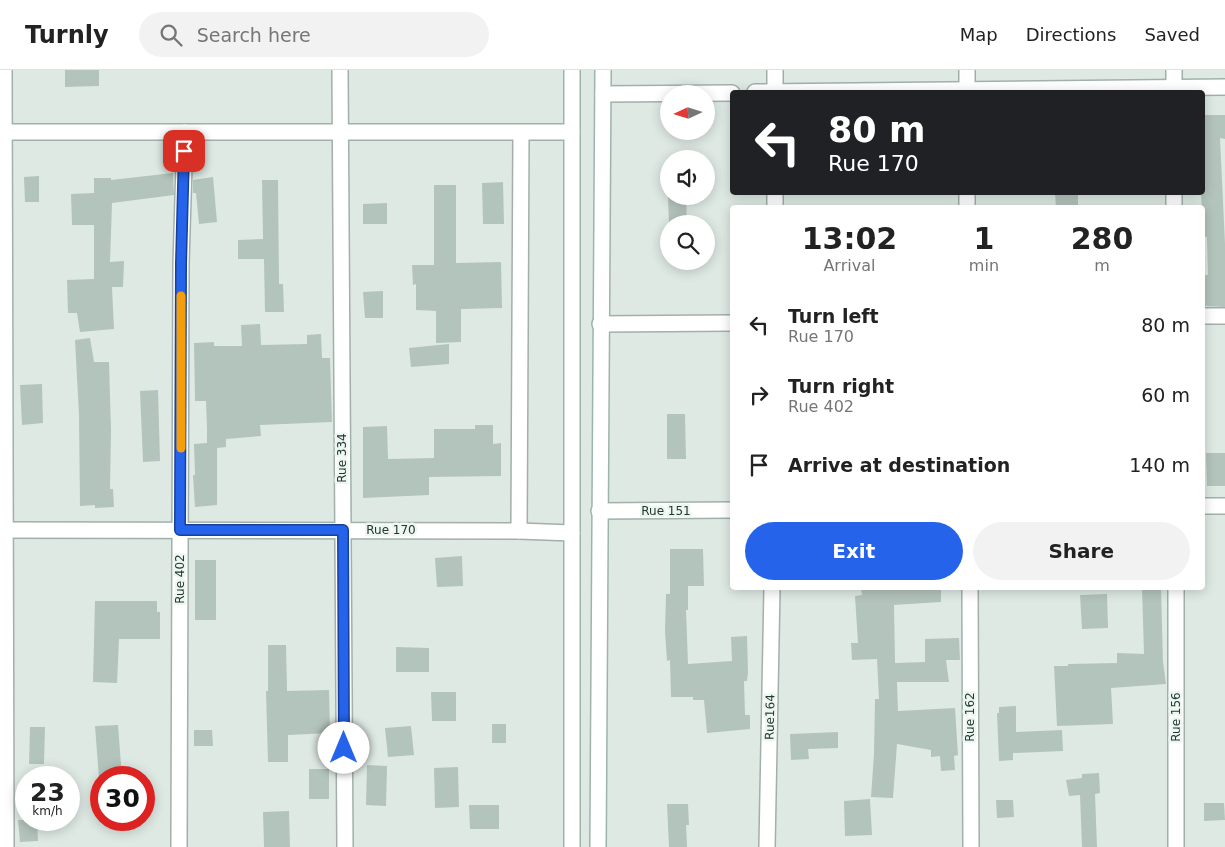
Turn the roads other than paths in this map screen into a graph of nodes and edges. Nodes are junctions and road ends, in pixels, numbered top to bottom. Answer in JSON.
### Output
{"nodes":[{"id":1,"x":4,"y":70,"type":"edge"},
{"id":2,"x":340,"y":70,"type":"edge"},
{"id":3,"x":572,"y":70,"type":"edge"},
{"id":4,"x":602,"y":70,"type":"edge"},
{"id":5,"x":775,"y":70,"type":"edge"},
{"id":6,"x":966,"y":70,"type":"edge"},
{"id":7,"x":1174,"y":70,"type":"edge"},
{"id":8,"x":1225,"y":87,"type":"edge"},
{"id":9,"x":775,"y":90,"type":"edge"},
{"id":10,"x":967,"y":90,"type":"edge"},
{"id":11,"x":1174,"y":90,"type":"edge"},
{"id":12,"x":730,"y":93,"type":"edge"},
{"id":13,"x":603,"y":94,"type":"junction"},
{"id":14,"x":2,"y":132,"type":"edge"},
{"id":15,"x":185,"y":132,"type":"junction"},
{"id":16,"x":339,"y":132,"type":"junction"},
{"id":17,"x":521,"y":132,"type":"junction"},
{"id":18,"x":572,"y":132,"type":"junction"},
{"id":19,"x":1205,"y":316,"type":"edge"},
{"id":20,"x":1225,"y":316,"type":"edge"},
{"id":21,"x":730,"y":322,"type":"edge"},
{"id":22,"x":600,"y":324,"type":"junction"},
{"id":23,"x":1205,"y":506,"type":"edge"},
{"id":24,"x":1225,"y":506,"type":"edge"},
{"id":25,"x":730,"y":510,"type":"edge"},
{"id":26,"x":599,"y":512,"type":"junction"},
{"id":27,"x":3,"y":530,"type":"edge"},
{"id":28,"x":180,"y":530,"type":"junction"},
{"id":29,"x":343,"y":530,"type":"junction"},
{"id":30,"x":519,"y":530,"type":"junction"},
{"id":31,"x":572,"y":533,"type":"junction"},
{"id":32,"x":772,"y":590,"type":"edge"},
{"id":33,"x":970,"y":590,"type":"edge"},
{"id":34,"x":1176,"y":590,"type":"edge"},
{"id":35,"x":6,"y":847,"type":"edge"},
{"id":36,"x":178,"y":847,"type":"edge"},
{"id":37,"x":345,"y":847,"type":"edge"},
{"id":38,"x":572,"y":847,"type":"edge"},
{"id":39,"x":598,"y":847,"type":"edge"},
{"id":40,"x":767,"y":847,"type":"edge"},
{"id":41,"x":971,"y":847,"type":"edge"},
{"id":42,"x":1176,"y":847,"type":"edge"}],
"edges":[{"from":1,"to":14,"type":"street"},
{"from":2,"to":16,"type":"street","name":"Rue 334"},
{"from":3,"to":18,"type":"street"},
{"from":4,"to":13,"type":"street"},
{"from":5,"to":9,"type":"street"},
{"from":6,"to":10,"type":"street"},
{"from":7,"to":11,"type":"street"},
{"from":8,"to":11,"type":"street"},
{"from":12,"to":13,"type":"street"},
{"from":13,"to":22,"type":"street"},
{"from":14,"to":15,"type":"street"},
{"from":14,"to":27,"type":"street"},
{"from":15,"to":16,"type":"street"},
{"from":15,"to":28,"type":"street","name":"Rue 402"},
{"from":16,"to":17,"type":"street"},
{"from":16,"to":29,"type":"street","name":"Rue 334"},
{"from":17,"to":18,"type":"street"},
{"from":17,"to":30,"type":"street"},
{"from":18,"to":31,"type":"street"},
{"from":19,"to":20,"type":"street"},
{"from":21,"to":22,"type":"street"},
{"from":22,"to":26,"type":"street"},
{"from":23,"to":24,"type":"street"},
{"from":25,"to":26,"type":"street","name":"Rue 151"},
{"from":26,"to":39,"type":"street"},
{"from":27,"to":28,"type":"street","name":"Rue 170"},
{"from":27,"to":35,"type":"street"},
{"from":28,"to":29,"type":"street","name":"Rue 170"},
{"from":28,"to":36,"type":"street","name":"Rue 402"},
{"from":29,"to":30,"type":"street","name":"Rue 170"},
{"from":29,"to":37,"type":"street","name":"Rue 334"},
{"from":30,"to":31,"type":"street","name":"Rue 170"},
{"from":31,"to":38,"type":"street"},
{"from":32,"to":40,"type":"street","name":"Rue164"},
{"from":33,"to":41,"type":"street","name":"Rue 162"},
{"from":34,"to":42,"type":"street","name":"Rue 156"}]}
